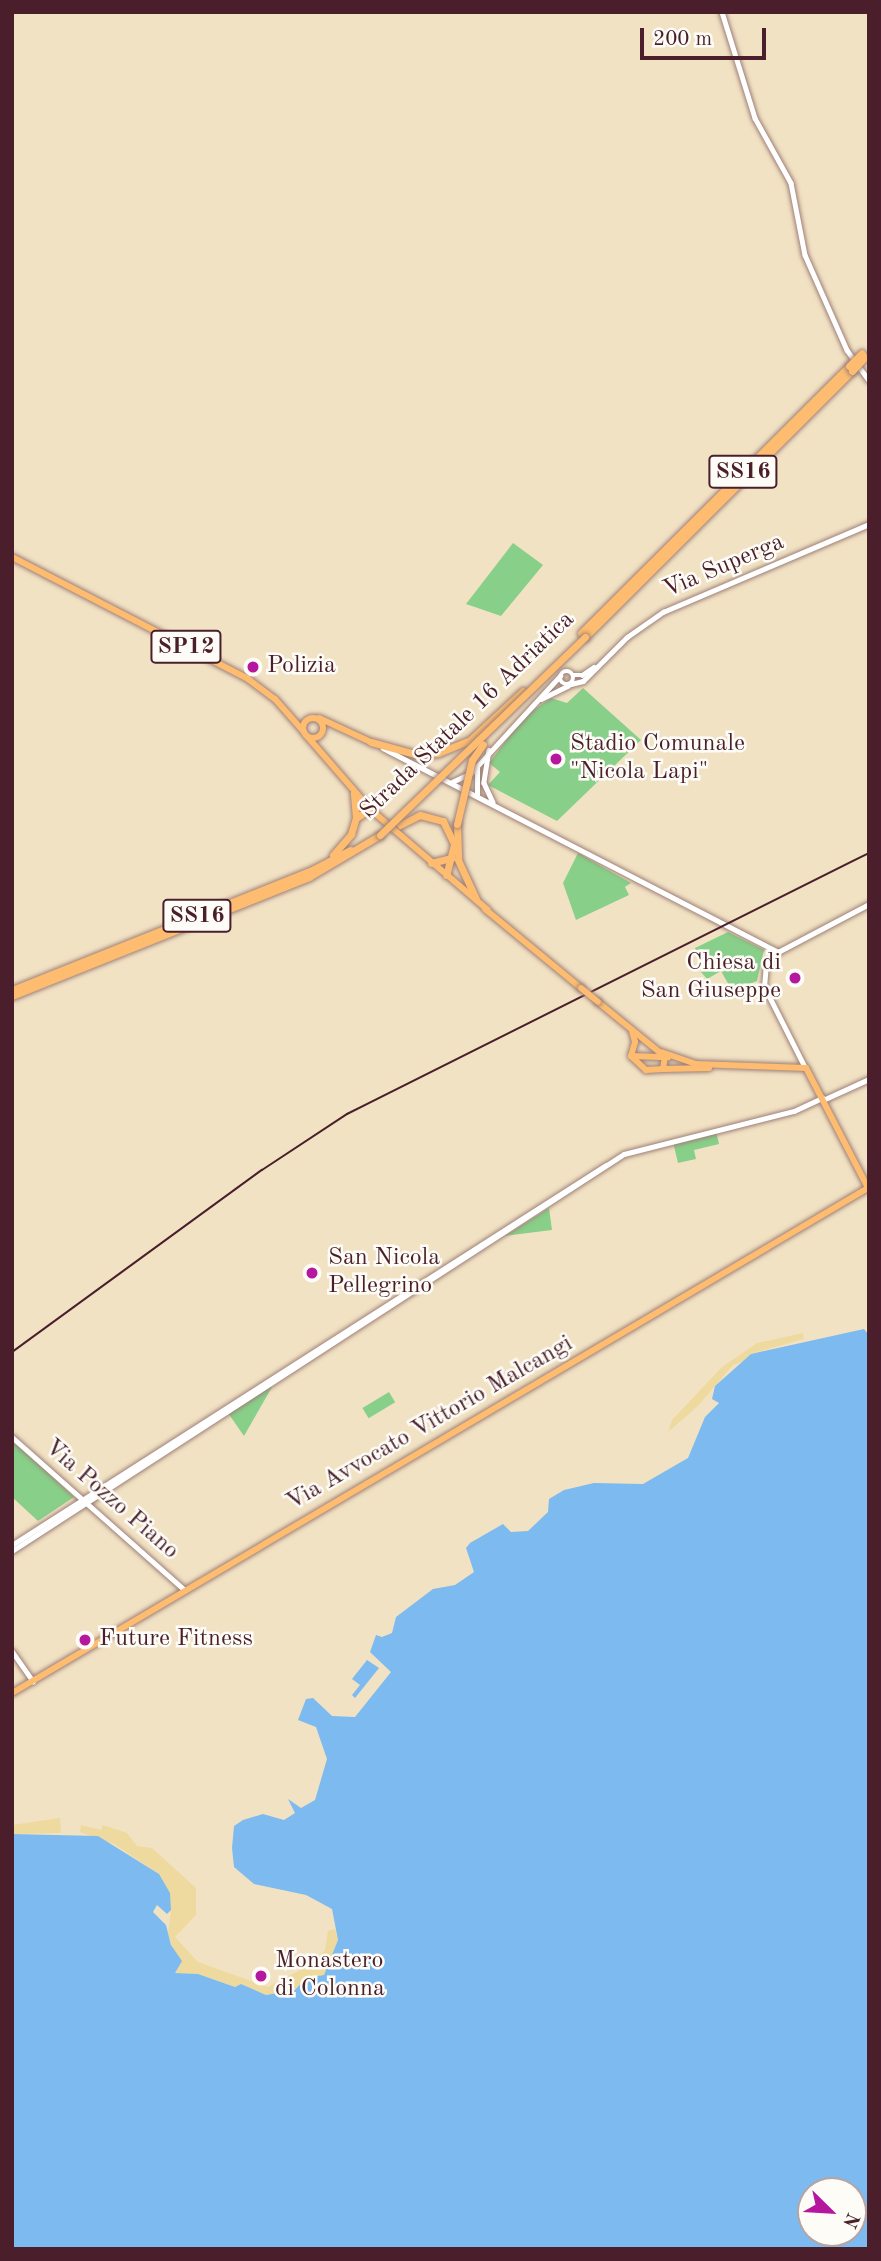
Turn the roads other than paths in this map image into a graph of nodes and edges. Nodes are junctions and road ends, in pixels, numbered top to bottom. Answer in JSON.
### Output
{"nodes":[{"id":1,"x":722,"y":12,"type":"edge"},
{"id":2,"x":869,"y":346,"type":"edge"},
{"id":3,"x":865,"y":354,"type":"edge"},
{"id":4,"x":869,"y":380,"type":"edge"},
{"id":5,"x":869,"y":524,"type":"edge"},
{"id":6,"x":12,"y":557,"type":"edge"},
{"id":7,"x":583,"y":635,"type":"junction"},
{"id":8,"x":603,"y":660,"type":"junction"},
{"id":9,"x":573,"y":675,"type":"junction"},
{"id":10,"x":559,"y":676,"type":"junction"},
{"id":11,"x":570,"y":685,"type":"junction"},
{"id":12,"x":523,"y":691,"type":"junction"},
{"id":13,"x":534,"y":703,"type":"junction"},
{"id":14,"x":289,"y":712,"type":"junction"},
{"id":15,"x":314,"y":718,"type":"junction"},
{"id":16,"x":347,"y":729,"type":"junction"},
{"id":17,"x":305,"y":734,"type":"junction"},
{"id":18,"x":321,"y":734,"type":"junction"},
{"id":19,"x":371,"y":742,"type":"junction"},
{"id":20,"x":489,"y":749,"type":"junction"},
{"id":21,"x":323,"y":755,"type":"junction"},
{"id":22,"x":479,"y":763,"type":"junction"},
{"id":23,"x":451,"y":782,"type":"junction"},
{"id":24,"x":484,"y":783,"type":"junction"},
{"id":25,"x":354,"y":793,"type":"junction"},
{"id":26,"x":477,"y":795,"type":"junction"},
{"id":27,"x":495,"y":804,"type":"junction"},
{"id":28,"x":370,"y":809,"type":"junction"},
{"id":29,"x":356,"y":818,"type":"junction"},
{"id":30,"x":378,"y":837,"type":"junction"},
{"id":31,"x":456,"y":857,"type":"junction"},
{"id":32,"x":431,"y":863,"type":"junction"},
{"id":33,"x":446,"y":875,"type":"junction"},
{"id":34,"x":275,"y":885,"type":"junction"},
{"id":35,"x":458,"y":885,"type":"junction"},
{"id":36,"x":476,"y":899,"type":"junction"},
{"id":37,"x":869,"y":904,"type":"edge"},
{"id":38,"x":488,"y":910,"type":"junction"},
{"id":39,"x":778,"y":952,"type":"junction"},
{"id":40,"x":12,"y":990,"type":"edge"},
{"id":41,"x":12,"y":996,"type":"edge"},
{"id":42,"x":631,"y":1029,"type":"junction"},
{"id":43,"x":631,"y":1056,"type":"junction"},
{"id":44,"x":666,"y":1056,"type":"junction"},
{"id":45,"x":643,"y":1057,"type":"junction"},
{"id":46,"x":725,"y":1066,"type":"junction"},
{"id":47,"x":806,"y":1068,"type":"junction"},
{"id":48,"x":644,"y":1069,"type":"junction"},
{"id":49,"x":663,"y":1069,"type":"junction"},
{"id":50,"x":869,"y":1079,"type":"edge"},
{"id":51,"x":822,"y":1099,"type":"junction"},
{"id":52,"x":868,"y":1188,"type":"edge"},
{"id":53,"x":12,"y":1437,"type":"edge"},
{"id":54,"x":85,"y":1500,"type":"junction"},
{"id":55,"x":12,"y":1545,"type":"edge"},
{"id":56,"x":12,"y":1551,"type":"edge"},
{"id":57,"x":186,"y":1590,"type":"junction"},
{"id":58,"x":12,"y":1651,"type":"edge"},
{"id":59,"x":33,"y":1681,"type":"junction"},
{"id":60,"x":12,"y":1693,"type":"edge"}],
"edges":[{"from":1,"to":4,"type":"street"},
{"from":2,"to":3,"type":"highway","name":"Strada Statale 16 Adriatica","number":"SS16"},
{"from":3,"to":7,"type":"highway","name":"Strada Statale 16 Adriatica","number":"SS16","bridge":true},
{"from":5,"to":8,"type":"street","name":"Via Superga"},
{"from":6,"to":14,"type":"main road","number":"SP12"},
{"from":7,"to":12,"type":"highway","name":"Strada Statale 16 Adriatica","number":"SS16","bridge":true},
{"from":7,"to":30,"type":"highway","name":"Strada Statale 16 Adriatica","number":"SS16","bridge":true},
{"from":7,"to":31,"type":"highway","number":"SS16","bridge":true},
{"from":8,"to":9,"type":"street","name":"Via Superga"},
{"from":8,"to":11,"type":"street","name":"Via Superga"},
{"from":9,"to":10,"type":"street","name":"Via Superga"},
{"from":9,"to":11,"type":"street"},
{"from":10,"to":11,"type":"street"},
{"from":10,"to":13,"type":"street","name":"Via Superga"},
{"from":11,"to":13,"type":"street","name":"Via Superga"},
{"from":12,"to":19,"type":"highway","number":"SS16","bridge":true},
{"from":12,"to":30,"type":"highway","name":"Strada Statale 16 Adriatica","number":"SS16","bridge":true},
{"from":13,"to":20,"type":"street","name":"Via Superga"},
{"from":14,"to":15,"type":"main road","number":"SP12"},
{"from":14,"to":17,"type":"main road","number":"SP12"},
{"from":15,"to":16,"type":"main road"},
{"from":15,"to":17,"type":"main road"},
{"from":15,"to":18,"type":"main road"},
{"from":16,"to":18,"type":"main road"},
{"from":16,"to":19,"type":"main road"},
{"from":17,"to":18,"type":"main road"},
{"from":17,"to":21,"type":"main road"},
{"from":18,"to":21,"type":"main road"},
{"from":19,"to":23,"type":"street"},
{"from":20,"to":22,"type":"street","name":"Via Superga"},
{"from":20,"to":24,"type":"street"},
{"from":21,"to":25,"type":"main road"},
{"from":22,"to":23,"type":"street","name":"Via Superga"},
{"from":22,"to":26,"type":"street"},
{"from":23,"to":26,"type":"street"},
{"from":24,"to":26,"type":"street"},
{"from":24,"to":27,"type":"street"},
{"from":25,"to":28,"type":"main road"},
{"from":25,"to":29,"type":"highway"},
{"from":26,"to":27,"type":"street"},
{"from":27,"to":39,"type":"street"},
{"from":28,"to":29,"type":"highway"},
{"from":28,"to":32,"type":"main road"},
{"from":29,"to":34,"type":"highway","number":"SS16"},
{"from":30,"to":31,"type":"highway","number":"SS16","bridge":true},
{"from":30,"to":34,"type":"highway","name":"Strada Statale 16 Adriatica","number":"SS16"},
{"from":30,"to":41,"type":"highway","name":"Strada Statale 16 Adriatica","number":"SS16"},
{"from":31,"to":32,"type":"highway"},
{"from":31,"to":33,"type":"highway"},
{"from":31,"to":36,"type":"highway","number":"SS16"},
{"from":32,"to":33,"type":"main road"},
{"from":33,"to":35,"type":"main road"},
{"from":34,"to":40,"type":"highway","name":"Strada Statale 16 Adriatica","number":"SS16"},
{"from":35,"to":36,"type":"main road"},
{"from":35,"to":38,"type":"main road"},
{"from":36,"to":38,"type":"main road"},
{"from":37,"to":39,"type":"street"},
{"from":38,"to":42,"type":"main road","bridge":true},
{"from":39,"to":47,"type":"street"},
{"from":42,"to":43,"type":"main road"},
{"from":42,"to":44,"type":"main road"},
{"from":43,"to":45,"type":"main road"},
{"from":43,"to":48,"type":"main road"},
{"from":44,"to":45,"type":"main road"},
{"from":44,"to":46,"type":"main road"},
{"from":44,"to":49,"type":"main road"},
{"from":45,"to":48,"type":"main road"},
{"from":46,"to":47,"type":"main road"},
{"from":46,"to":49,"type":"main road"},
{"from":47,"to":51,"type":"main road"},
{"from":48,"to":49,"type":"main road"},
{"from":50,"to":51,"type":"street"},
{"from":51,"to":52,"type":"main road"},
{"from":51,"to":54,"type":"street"},
{"from":52,"to":57,"type":"main road","name":"Via Avvocato Vittorio Malcangi"},
{"from":53,"to":54,"type":"street","name":"Via Pozzo Piano"},
{"from":54,"to":55,"type":"street"},
{"from":54,"to":56,"type":"street"},
{"from":54,"to":57,"type":"street","name":"Via Pozzo Piano"},
{"from":57,"to":59,"type":"main road","name":"Via Avvocato Vittorio Malcangi"},
{"from":58,"to":59,"type":"street"},
{"from":59,"to":60,"type":"main road","name":"Via Avvocato Vittorio Malcangi"}]}
